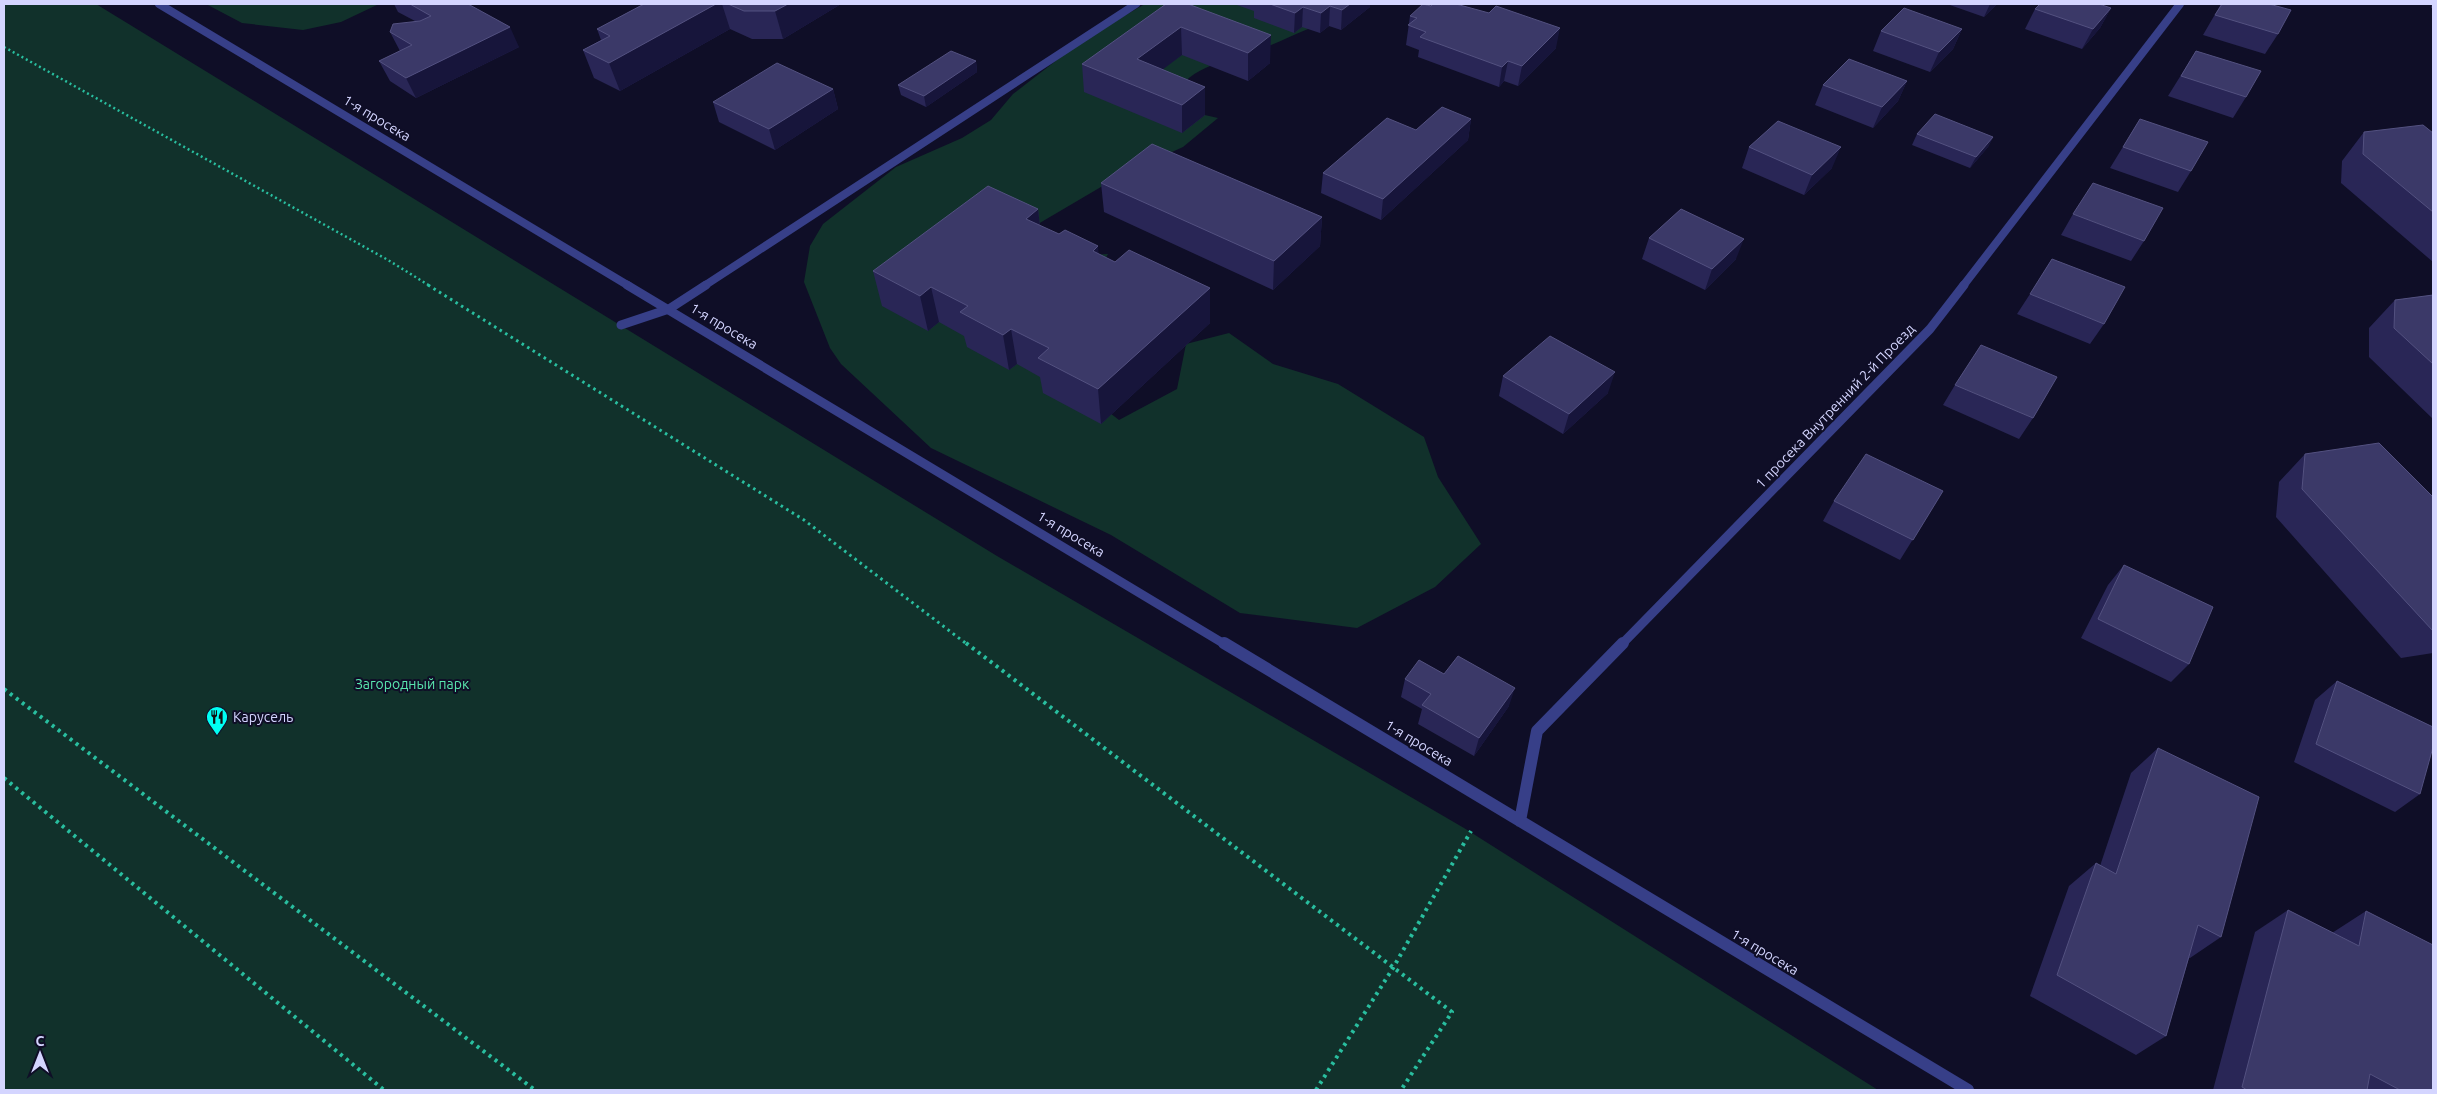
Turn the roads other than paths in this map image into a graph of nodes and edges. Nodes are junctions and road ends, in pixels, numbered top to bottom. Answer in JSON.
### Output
{"nodes":[{"id":1,"x":159,"y":4,"type":"edge"},
{"id":2,"x":1136,"y":4,"type":"edge"},
{"id":3,"x":2180,"y":4,"type":"edge"},
{"id":4,"x":669,"y":309,"type":"junction"},
{"id":5,"x":621,"y":325,"type":"dead end"},
{"id":6,"x":1520,"y":821,"type":"junction"},
{"id":7,"x":1968,"y":1090,"type":"edge"}],
"edges":[{"from":1,"to":4,"type":"street","name":"1-я просека"},
{"from":2,"to":4,"type":"street"},
{"from":3,"to":6,"type":"street","name":"1 просека Внутренний 2-й Проезд"},
{"from":4,"to":5,"type":"street"},
{"from":4,"to":6,"type":"street","name":"1-я просека"},
{"from":6,"to":7,"type":"street","name":"1-я просека"}]}
